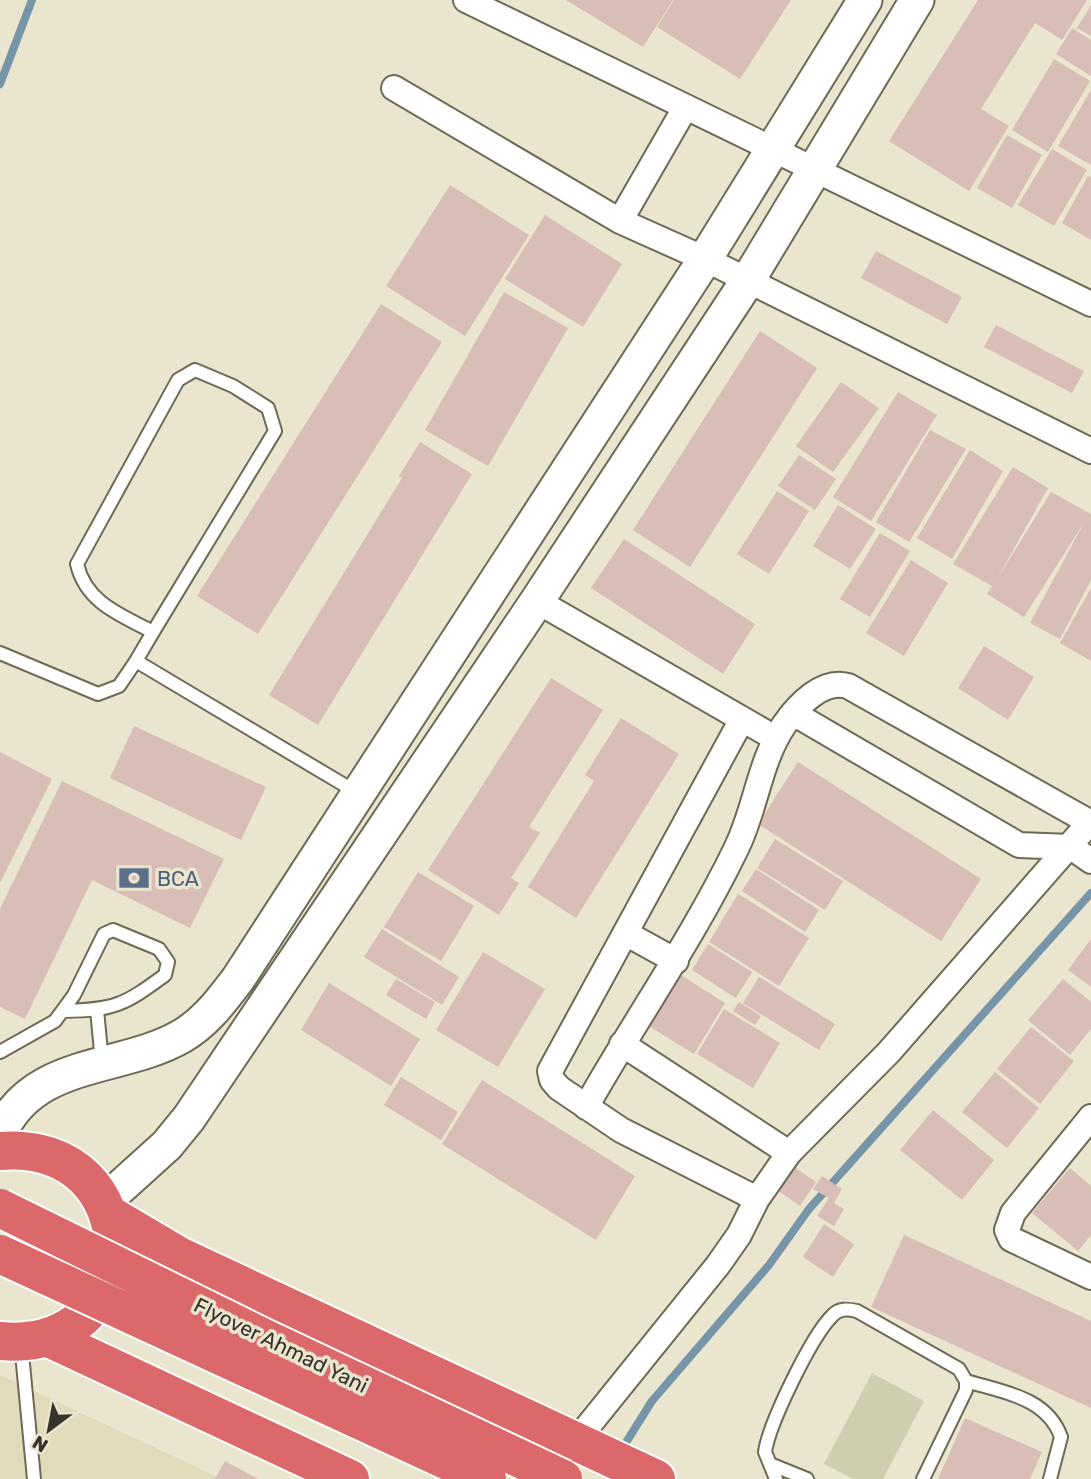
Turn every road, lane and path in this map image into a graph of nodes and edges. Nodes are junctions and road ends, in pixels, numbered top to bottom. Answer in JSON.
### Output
{"nodes":[{"id":1,"x":466,"y":0,"type":"edge"},
{"id":2,"x":865,"y":0,"type":"edge"},
{"id":3,"x":917,"y":0,"type":"edge"},
{"id":4,"x":394,"y":88,"type":"dead end"},
{"id":5,"x":685,"y":108,"type":"junction"},
{"id":6,"x":772,"y":149,"type":"junction"},
{"id":7,"x":814,"y":169,"type":"junction"},
{"id":8,"x":620,"y":221,"type":"junction"},
{"id":9,"x":705,"y":259,"type":"junction"},
{"id":10,"x":748,"y":280,"type":"junction"},
{"id":11,"x":1091,"y":304,"type":"edge"},
{"id":12,"x":1091,"y":451,"type":"edge"},
{"id":13,"x":537,"y":601,"type":"junction"},
{"id":14,"x":153,"y":632,"type":"junction"},
{"id":15,"x":0,"y":653,"type":"edge"},
{"id":16,"x":135,"y":661,"type":"junction"},
{"id":17,"x":793,"y":713,"type":"junction"},
{"id":18,"x":741,"y":721,"type":"junction"},
{"id":19,"x":775,"y":738,"type":"junction"},
{"id":20,"x":357,"y":792,"type":"junction"},
{"id":21,"x":1091,"y":822,"type":"edge"},
{"id":22,"x":1070,"y":847,"type":"junction"},
{"id":23,"x":1091,"y":861,"type":"edge"},
{"id":24,"x":627,"y":934,"type":"junction"},
{"id":25,"x":676,"y":961,"type":"junction"},
{"id":26,"x":97,"y":1010,"type":"junction"},
{"id":27,"x":63,"y":1012,"type":"junction"},
{"id":28,"x":622,"y":1044,"type":"junction"},
{"id":29,"x":0,"y":1052,"type":"edge"},
{"id":30,"x":102,"y":1062,"type":"junction"},
{"id":31,"x":586,"y":1107,"type":"junction"},
{"id":32,"x":1091,"y":1118,"type":"edge"},
{"id":33,"x":0,"y":1134,"type":"edge"},
{"id":34,"x":0,"y":1151,"type":"edge"},
{"id":35,"x":789,"y":1153,"type":"junction"},
{"id":36,"x":757,"y":1199,"type":"junction"},
{"id":37,"x":0,"y":1208,"type":"edge"},
{"id":38,"x":107,"y":1209,"type":"junction"},
{"id":39,"x":0,"y":1254,"type":"edge"},
{"id":40,"x":1091,"y":1277,"type":"edge"},
{"id":41,"x":24,"y":1340,"type":"edge"},
{"id":42,"x":966,"y":1381,"type":"junction"},
{"id":43,"x":570,"y":1462,"type":"edge"},
{"id":44,"x":770,"y":1464,"type":"junction"},
{"id":45,"x":647,"y":1475,"type":"edge"},
{"id":46,"x":34,"y":1479,"type":"edge"},
{"id":47,"x":351,"y":1479,"type":"edge"},
{"id":48,"x":487,"y":1479,"type":"edge"},
{"id":49,"x":776,"y":1479,"type":"edge"},
{"id":50,"x":807,"y":1479,"type":"edge"},
{"id":51,"x":923,"y":1479,"type":"edge"},
{"id":52,"x":1050,"y":1479,"type":"edge"}],
"edges":[{"from":1,"to":5,"type":"street"},
{"from":2,"to":6,"type":"street"},
{"from":3,"to":7,"type":"street"},
{"from":4,"to":8,"type":"street"},
{"from":5,"to":6,"type":"street"},
{"from":5,"to":8,"type":"street"},
{"from":6,"to":7,"type":"street"},
{"from":6,"to":9,"type":"street"},
{"from":7,"to":10,"type":"street"},
{"from":7,"to":11,"type":"street"},
{"from":8,"to":9,"type":"street"},
{"from":9,"to":10,"type":"street"},
{"from":9,"to":20,"type":"street"},
{"from":10,"to":12,"type":"street"},
{"from":10,"to":13,"type":"street"},
{"from":13,"to":18,"type":"street"},
{"from":13,"to":38,"type":"street"},
{"from":14,"to":14,"type":"lane"},
{"from":14,"to":16,"type":"lane"},
{"from":15,"to":16,"type":"lane"},
{"from":16,"to":20,"type":"lane"},
{"from":17,"to":19,"type":"street"},
{"from":17,"to":21,"type":"street"},
{"from":17,"to":22,"type":"street"},
{"from":18,"to":19,"type":"street"},
{"from":18,"to":24,"type":"street"},
{"from":19,"to":25,"type":"street"},
{"from":20,"to":30,"type":"street"},
{"from":21,"to":22,"type":"street"},
{"from":22,"to":23,"type":"street"},
{"from":22,"to":35,"type":"street"},
{"from":24,"to":25,"type":"street"},
{"from":24,"to":31,"type":"street"},
{"from":25,"to":28,"type":"street"},
{"from":26,"to":27,"type":"lane"},
{"from":26,"to":27,"type":"lane"},
{"from":26,"to":30,"type":"lane"},
{"from":27,"to":29,"type":"lane"},
{"from":28,"to":31,"type":"street"},
{"from":28,"to":35,"type":"street"},
{"from":30,"to":33,"type":"street"},
{"from":31,"to":36,"type":"street"},
{"from":32,"to":40,"type":"street"},
{"from":34,"to":38,"type":"highway"},
{"from":35,"to":36,"type":"street"},
{"from":36,"to":43,"type":"street"},
{"from":37,"to":43,"type":"highway","name":"Flyover Ahmad Yani","bridge":true},
{"from":38,"to":41,"type":"highway","bridge":true},
{"from":38,"to":43,"type":"highway"},
{"from":39,"to":48,"type":"highway","name":"Flyover Ahmad Yani","bridge":true},
{"from":41,"to":46,"type":"lane"},
{"from":41,"to":47,"type":"highway"},
{"from":42,"to":44,"type":"lane"},
{"from":42,"to":51,"type":"lane"},
{"from":42,"to":52,"type":"lane"},
{"from":43,"to":45,"type":"highway"},
{"from":44,"to":49,"type":"lane"},
{"from":44,"to":50,"type":"lane"}]}
